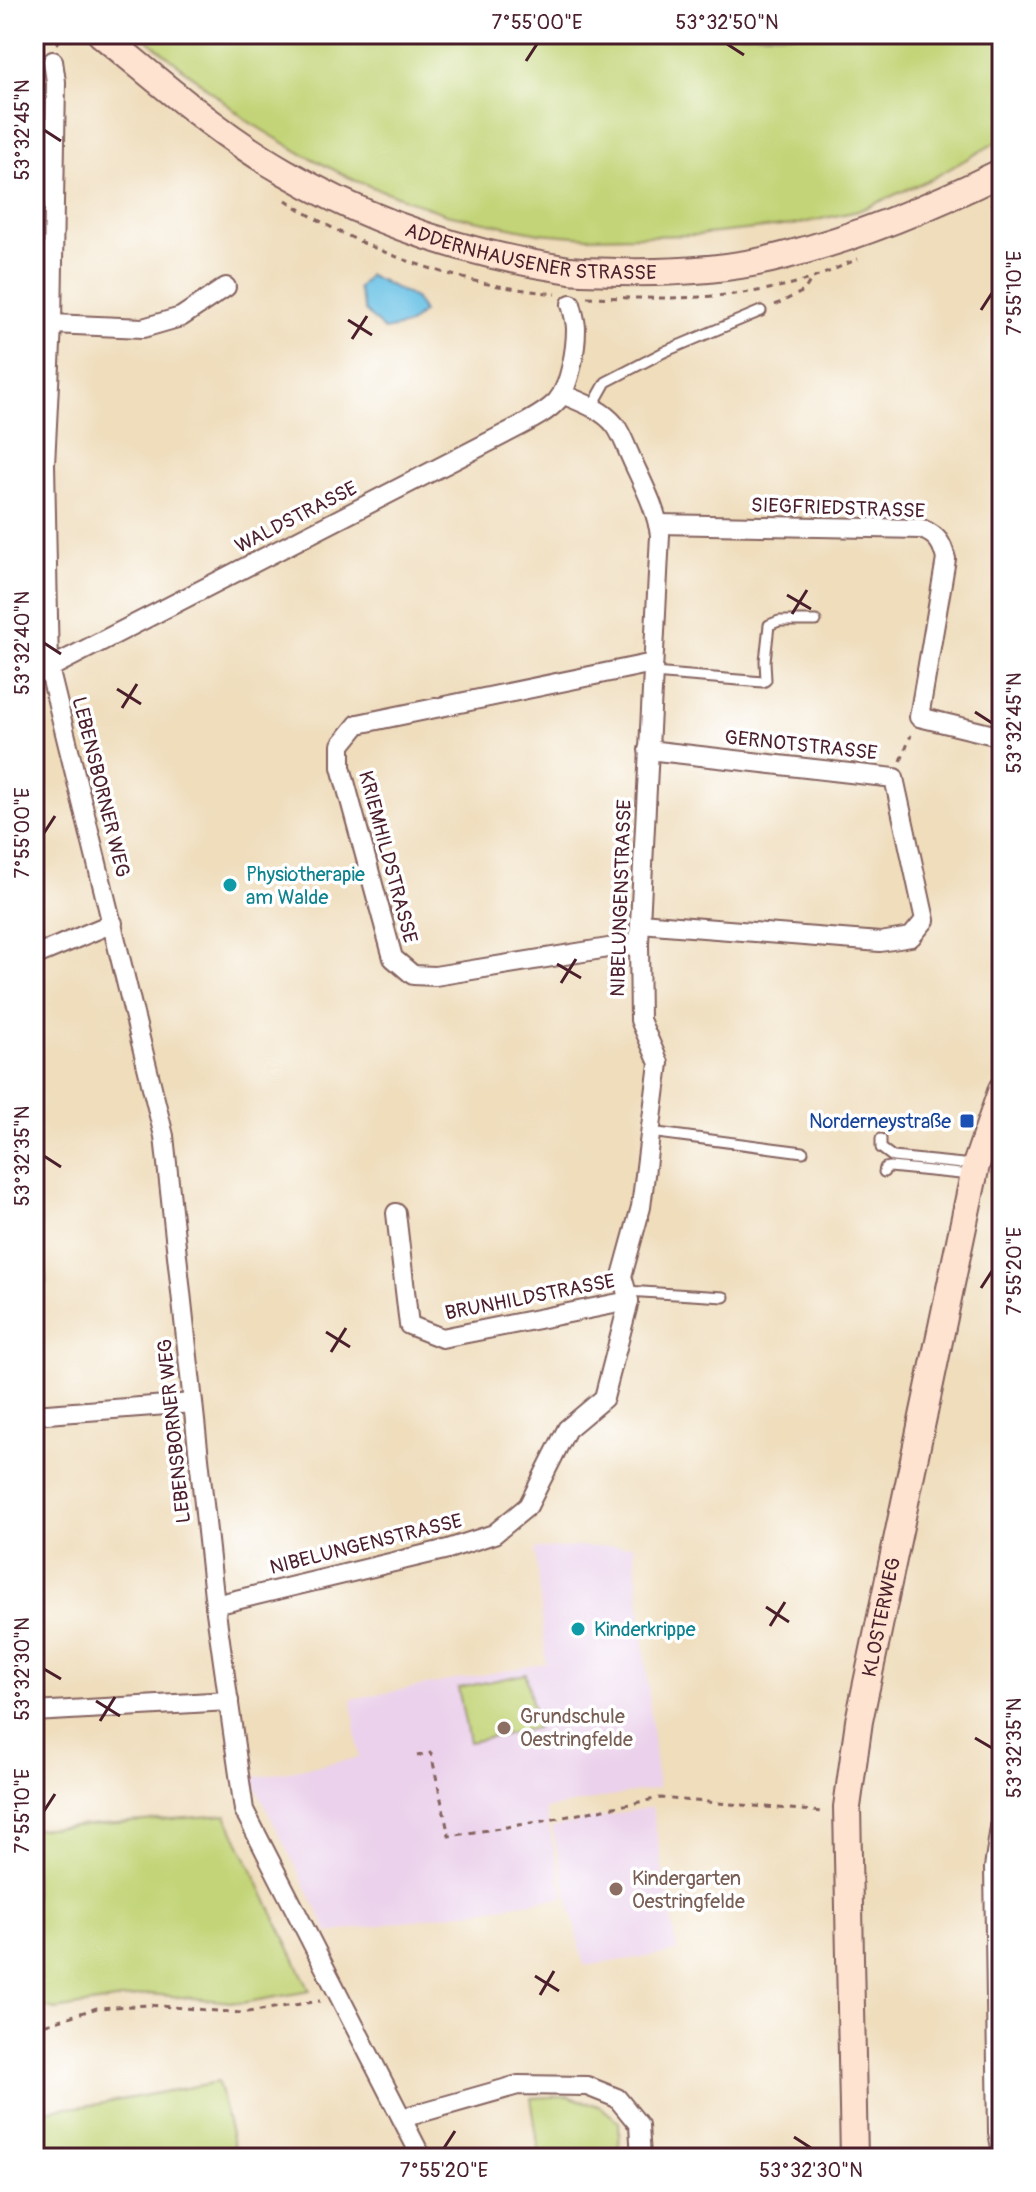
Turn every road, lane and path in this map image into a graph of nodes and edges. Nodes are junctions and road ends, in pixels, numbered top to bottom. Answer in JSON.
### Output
{"nodes":[{"id":1,"x":101,"y":34,"type":"edge"},
{"id":2,"x":53,"y":61,"type":"dead end"},
{"id":3,"x":1002,"y":172,"type":"edge"},
{"id":4,"x":34,"y":184,"type":"edge"},
{"id":5,"x":54,"y":185,"type":"junction"},
{"id":6,"x":573,"y":271,"type":"junction"},
{"id":7,"x":812,"y":278,"type":"dead end"},
{"id":8,"x":226,"y":287,"type":"dead end"},
{"id":9,"x":761,"y":311,"type":"joint"},
{"id":10,"x":43,"y":324,"type":"edge"},
{"id":11,"x":564,"y":389,"type":"junction"},
{"id":12,"x":592,"y":407,"type":"junction"},
{"id":13,"x":39,"y":464,"type":"edge"},
{"id":14,"x":658,"y":524,"type":"junction"},
{"id":15,"x":816,"y":621,"type":"dead end"},
{"id":16,"x":653,"y":668,"type":"junction"},
{"id":17,"x":41,"y":672,"type":"edge"},
{"id":18,"x":919,"y":717,"type":"junction"},
{"id":19,"x":1002,"y":737,"type":"edge"},
{"id":20,"x":648,"y":750,"type":"junction"},
{"id":21,"x":894,"y":778,"type":"junction"},
{"id":22,"x":113,"y":923,"type":"junction"},
{"id":23,"x":640,"y":923,"type":"junction"},
{"id":24,"x":639,"y":943,"type":"junction"},
{"id":25,"x":34,"y":956,"type":"edge"},
{"id":26,"x":1002,"y":1089,"type":"edge"},
{"id":27,"x":650,"y":1132,"type":"junction"},
{"id":28,"x":881,"y":1139,"type":"dead end"},
{"id":29,"x":803,"y":1152,"type":"dead end"},
{"id":30,"x":975,"y":1170,"type":"junction"},
{"id":31,"x":884,"y":1172,"type":"dead end"},
{"id":32,"x":396,"y":1213,"type":"dead end"},
{"id":33,"x":628,"y":1296,"type":"junction"},
{"id":34,"x":724,"y":1297,"type":"dead end"},
{"id":35,"x":193,"y":1403,"type":"junction"},
{"id":36,"x":34,"y":1415,"type":"edge"},
{"id":37,"x":215,"y":1605,"type":"junction"},
{"id":38,"x":229,"y":1701,"type":"junction"},
{"id":39,"x":34,"y":1712,"type":"edge"},
{"id":40,"x":417,"y":1756,"type":"dead end"},
{"id":41,"x":847,"y":1807,"type":"junction"},
{"id":42,"x":1002,"y":1813,"type":"edge"},
{"id":43,"x":340,"y":1998,"type":"junction"},
{"id":44,"x":34,"y":2024,"type":"edge"},
{"id":45,"x":402,"y":2118,"type":"junction"},
{"id":46,"x":1002,"y":2153,"type":"edge"},
{"id":47,"x":422,"y":2158,"type":"edge"},
{"id":48,"x":641,"y":2158,"type":"edge"},
{"id":49,"x":854,"y":2158,"type":"edge"}],
"edges":[{"from":1,"to":6,"type":"street","name":"ADDERNHAUSENER STRASSE"},
{"from":2,"to":5,"type":"street","name":"LEBENSBORNER WEG"},
{"from":3,"to":6,"type":"street","name":"ADDERNHAUSENER STRASSE"},
{"from":4,"to":5,"type":"street"},
{"from":5,"to":10,"type":"street","name":"LEBENSBORNER WEG"},
{"from":6,"to":11,"type":"street"},
{"from":7,"to":9,"type":"path"},
{"from":8,"to":10,"type":"street"},
{"from":9,"to":12,"type":"lane"},
{"from":10,"to":13,"type":"street","name":"LEBENSBORNER WEG"},
{"from":11,"to":12,"type":"street","name":"NIBELUNGENSTRASSE"},
{"from":11,"to":17,"type":"street","name":"WALDSTRASSE"},
{"from":12,"to":14,"type":"street","name":"NIBELUNGENSTRASSE"},
{"from":13,"to":17,"type":"street","name":"LEBENSBORNER WEG"},
{"from":14,"to":16,"type":"street","name":"NIBELUNGENSTRASSE"},
{"from":14,"to":18,"type":"street","name":"SIEGFRIEDSTRASSE"},
{"from":15,"to":16,"type":"lane"},
{"from":16,"to":20,"type":"street","name":"NIBELUNGENSTRASSE"},
{"from":16,"to":24,"type":"street","name":"KRIEMHILDSTRASSE"},
{"from":17,"to":22,"type":"street","name":"LEBENSBORNER WEG"},
{"from":18,"to":19,"type":"street"},
{"from":18,"to":21,"type":"path"},
{"from":20,"to":21,"type":"street","name":"GERNOTSTRASSE"},
{"from":20,"to":23,"type":"street","name":"NIBELUNGENSTRASSE"},
{"from":21,"to":23,"type":"street","name":"GERNOTSTRASSE"},
{"from":22,"to":25,"type":"street"},
{"from":22,"to":35,"type":"street","name":"LEBENSBORNER WEG"},
{"from":23,"to":24,"type":"street","name":"NIBELUNGENSTRASSE"},
{"from":24,"to":27,"type":"street","name":"NIBELUNGENSTRASSE"},
{"from":26,"to":30,"type":"street","name":"KLOSTERWEG"},
{"from":27,"to":29,"type":"lane"},
{"from":27,"to":33,"type":"street","name":"NIBELUNGENSTRASSE"},
{"from":28,"to":30,"type":"lane"},
{"from":30,"to":31,"type":"lane"},
{"from":30,"to":41,"type":"street","name":"KLOSTERWEG"},
{"from":32,"to":33,"type":"street","name":"BRUNHILDSTRASSE"},
{"from":33,"to":34,"type":"lane"},
{"from":33,"to":37,"type":"street","name":"NIBELUNGENSTRASSE"},
{"from":35,"to":36,"type":"street"},
{"from":35,"to":37,"type":"street","name":"LEBENSBORNER WEG"},
{"from":37,"to":38,"type":"street","name":"LEBENSBORNER WEG"},
{"from":38,"to":39,"type":"street"},
{"from":38,"to":43,"type":"street","name":"LEBENSBORNER WEG"},
{"from":40,"to":41,"type":"path"},
{"from":41,"to":49,"type":"street","name":"KLOSTERWEG"},
{"from":42,"to":46,"type":"street"},
{"from":43,"to":44,"type":"path"},
{"from":43,"to":45,"type":"street","name":"LEBENSBORNER WEG"},
{"from":45,"to":47,"type":"street","name":"LEBENSBORNER WEG"},
{"from":45,"to":48,"type":"street"}]}
